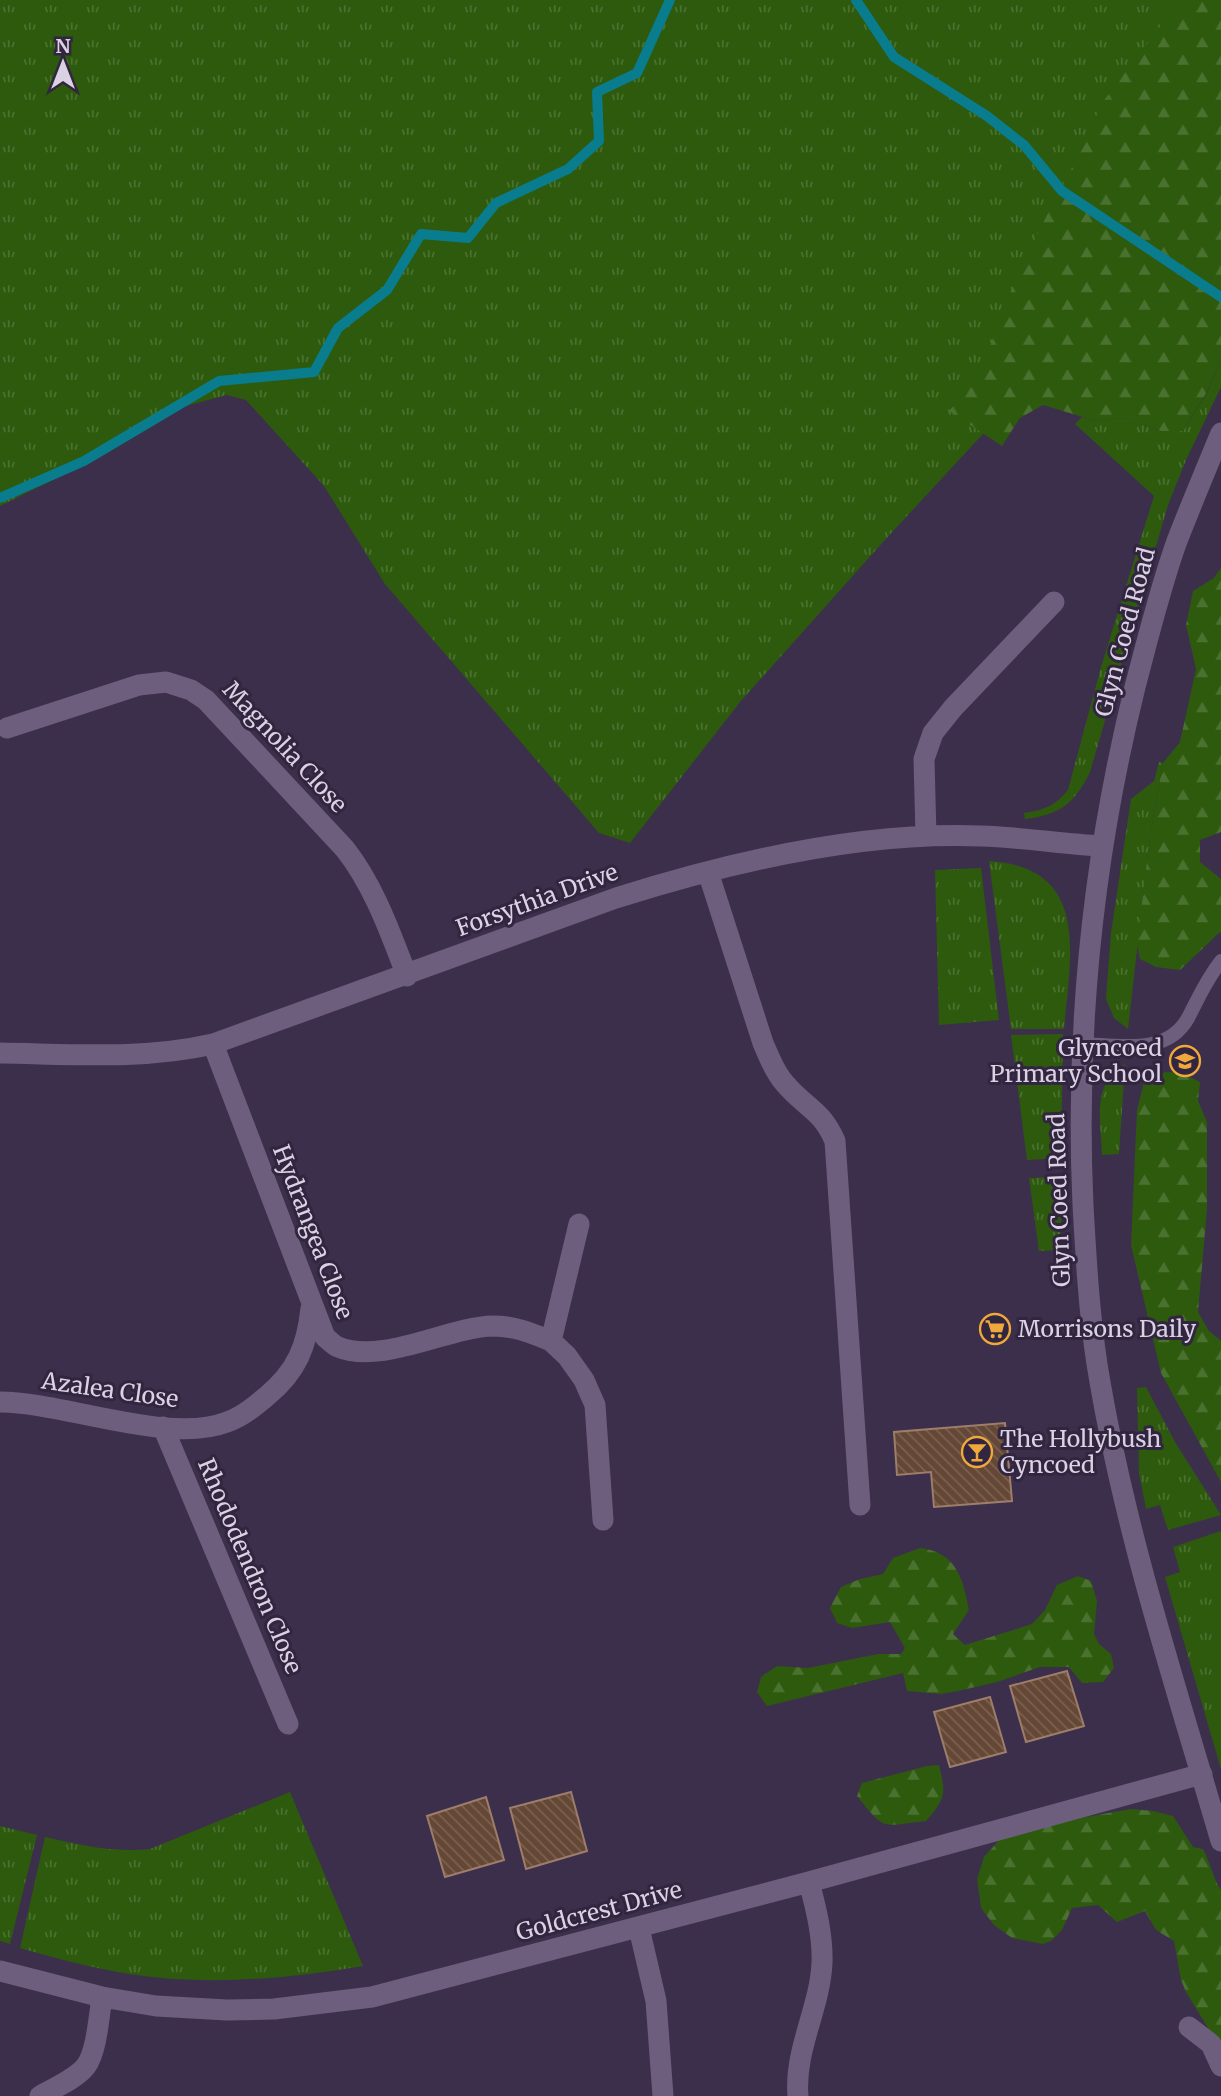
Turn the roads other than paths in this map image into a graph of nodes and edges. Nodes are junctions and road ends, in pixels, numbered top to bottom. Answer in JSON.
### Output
{"nodes":[{"id":1,"x":1221,"y":433,"type":"edge"},
{"id":2,"x":1054,"y":602,"type":"dead end"},
{"id":3,"x":6,"y":728,"type":"dead end"},
{"id":4,"x":926,"y":836,"type":"junction"},
{"id":5,"x":1102,"y":846,"type":"junction"},
{"id":6,"x":708,"y":872,"type":"junction"},
{"id":7,"x":1221,"y":961,"type":"edge"},
{"id":8,"x":407,"y":976,"type":"junction"},
{"id":9,"x":213,"y":1044,"type":"junction"},
{"id":10,"x":1083,"y":1044,"type":"junction"},
{"id":11,"x":0,"y":1053,"type":"edge"},
{"id":12,"x":579,"y":1224,"type":"dead end"},
{"id":13,"x":311,"y":1305,"type":"junction"},
{"id":14,"x":551,"y":1341,"type":"junction"},
{"id":15,"x":0,"y":1402,"type":"edge"},
{"id":16,"x":163,"y":1427,"type":"junction"},
{"id":17,"x":860,"y":1505,"type":"dead end"},
{"id":18,"x":603,"y":1520,"type":"dead end"},
{"id":19,"x":288,"y":1724,"type":"dead end"},
{"id":20,"x":1202,"y":1774,"type":"junction"},
{"id":21,"x":1221,"y":1841,"type":"edge"},
{"id":22,"x":808,"y":1882,"type":"junction"},
{"id":23,"x":639,"y":1928,"type":"junction"},
{"id":24,"x":0,"y":1970,"type":"edge"},
{"id":25,"x":102,"y":1997,"type":"junction"},
{"id":26,"x":1189,"y":2027,"type":"dead end"},
{"id":27,"x":1221,"y":2066,"type":"edge"},
{"id":28,"x":40,"y":2096,"type":"edge"},
{"id":29,"x":663,"y":2096,"type":"edge"},
{"id":30,"x":798,"y":2096,"type":"edge"}],
"edges":[{"from":1,"to":5,"type":"street","name":"Glyn Coed Road"},
{"from":2,"to":4,"type":"street"},
{"from":3,"to":8,"type":"street","name":"Magnolia Close"},
{"from":4,"to":5,"type":"street","name":"Forsythia Drive"},
{"from":4,"to":6,"type":"street","name":"Forsythia Drive"},
{"from":5,"to":10,"type":"street","name":"Glyn Coed Road"},
{"from":6,"to":8,"type":"street","name":"Forsythia Drive"},
{"from":6,"to":17,"type":"street"},
{"from":7,"to":10,"type":"lane"},
{"from":8,"to":9,"type":"street","name":"Forsythia Drive"},
{"from":9,"to":11,"type":"street","name":"Forsythia Drive"},
{"from":9,"to":13,"type":"street","name":"Hydrangea Close"},
{"from":10,"to":20,"type":"street","name":"Glyn Coed Road"},
{"from":12,"to":14,"type":"street"},
{"from":13,"to":14,"type":"street","name":"Hydrangea Close"},
{"from":13,"to":16,"type":"street","name":"Azalea Close"},
{"from":14,"to":18,"type":"street","name":"Hydrangea Close"},
{"from":15,"to":16,"type":"street","name":"Azalea Close"},
{"from":16,"to":19,"type":"street","name":"Rhododendron Close"},
{"from":20,"to":21,"type":"street","name":"Glyn Coed Road"},
{"from":20,"to":22,"type":"street","name":"Goldcrest Drive"},
{"from":22,"to":23,"type":"street","name":"Goldcrest Drive"},
{"from":22,"to":30,"type":"street"},
{"from":23,"to":25,"type":"street","name":"Goldcrest Drive"},
{"from":23,"to":29,"type":"street"},
{"from":24,"to":25,"type":"street","name":"Goldcrest Drive"},
{"from":25,"to":28,"type":"street"},
{"from":26,"to":27,"type":"street"}]}
